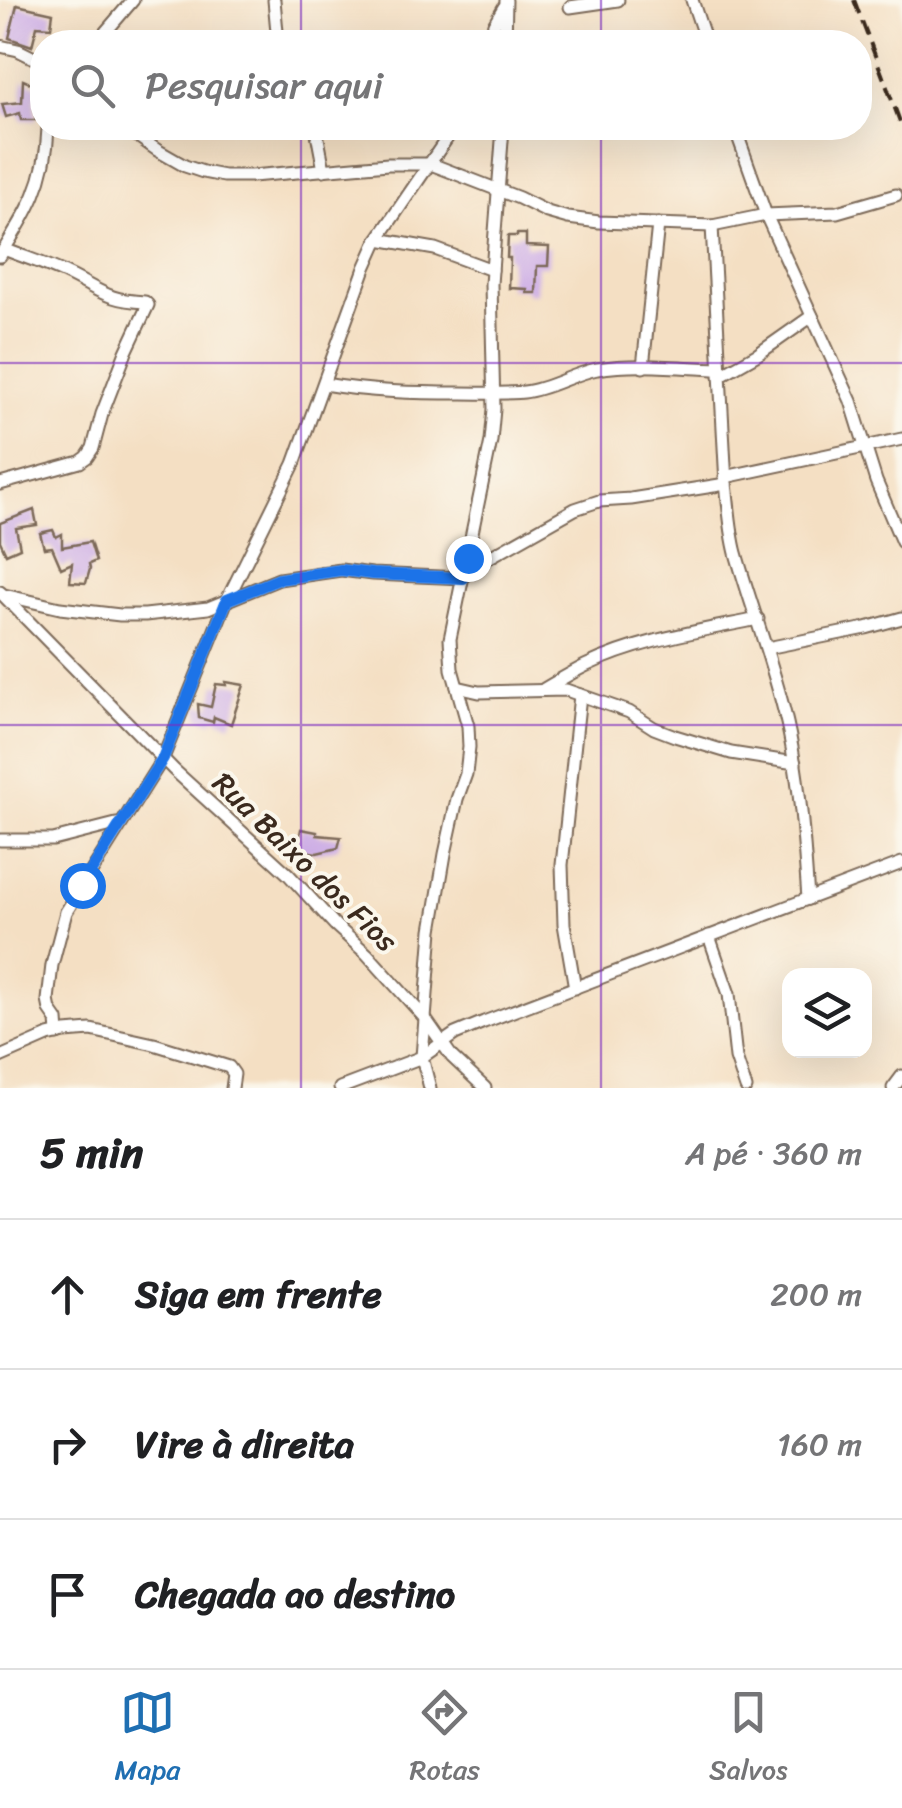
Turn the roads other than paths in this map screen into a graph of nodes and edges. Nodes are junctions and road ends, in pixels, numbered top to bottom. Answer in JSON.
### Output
{"nodes":[{"id":1,"x":132,"y":0,"type":"edge"},
{"id":2,"x":274,"y":0,"type":"edge"},
{"id":3,"x":618,"y":0,"type":"edge"},
{"id":4,"x":692,"y":0,"type":"edge"},
{"id":5,"x":505,"y":4,"type":"edge"},
{"id":6,"x":570,"y":7,"type":"dead end"},
{"id":7,"x":107,"y":30,"type":"edge"},
{"id":8,"x":277,"y":30,"type":"edge"},
{"id":9,"x":492,"y":30,"type":"edge"},
{"id":10,"x":504,"y":30,"type":"edge"},
{"id":11,"x":702,"y":30,"type":"edge"},
{"id":12,"x":0,"y":46,"type":"edge"},
{"id":13,"x":30,"y":56,"type":"edge"},
{"id":14,"x":47,"y":140,"type":"edge"},
{"id":15,"x":143,"y":140,"type":"edge"},
{"id":16,"x":318,"y":140,"type":"edge"},
{"id":17,"x":446,"y":140,"type":"edge"},
{"id":18,"x":503,"y":140,"type":"edge"},
{"id":19,"x":739,"y":140,"type":"edge"},
{"id":20,"x":431,"y":164,"type":"junction"},
{"id":21,"x":324,"y":170,"type":"junction"},
{"id":22,"x":500,"y":191,"type":"junction"},
{"id":23,"x":896,"y":194,"type":"dead end"},
{"id":24,"x":766,"y":216,"type":"junction"},
{"id":25,"x":658,"y":224,"type":"junction"},
{"id":26,"x":712,"y":226,"type":"junction"},
{"id":27,"x":378,"y":239,"type":"junction"},
{"id":28,"x":2,"y":252,"type":"edge"},
{"id":29,"x":492,"y":270,"type":"junction"},
{"id":30,"x":812,"y":316,"type":"junction"},
{"id":31,"x":644,"y":367,"type":"junction"},
{"id":32,"x":721,"y":372,"type":"junction"},
{"id":33,"x":324,"y":384,"type":"junction"},
{"id":34,"x":494,"y":394,"type":"junction"},
{"id":35,"x":902,"y":439,"type":"edge"},
{"id":36,"x":865,"y":446,"type":"junction"},
{"id":37,"x":726,"y":480,"type":"junction"},
{"id":38,"x":0,"y":484,"type":"edge"},
{"id":39,"x":902,"y":542,"type":"edge"},
{"id":40,"x":464,"y":574,"type":"junction"},
{"id":41,"x":1,"y":594,"type":"edge"},
{"id":42,"x":227,"y":600,"type":"junction"},
{"id":43,"x":902,"y":618,"type":"edge"},
{"id":44,"x":758,"y":619,"type":"junction"},
{"id":45,"x":767,"y":648,"type":"junction"},
{"id":46,"x":457,"y":687,"type":"junction"},
{"id":47,"x":542,"y":690,"type":"junction"},
{"id":48,"x":580,"y":694,"type":"junction"},
{"id":49,"x":163,"y":758,"type":"junction"},
{"id":50,"x":795,"y":763,"type":"junction"},
{"id":51,"x":120,"y":824,"type":"junction"},
{"id":52,"x":0,"y":840,"type":"edge"},
{"id":53,"x":902,"y":863,"type":"edge"},
{"id":54,"x":808,"y":898,"type":"junction"},
{"id":55,"x":709,"y":936,"type":"junction"},
{"id":56,"x":574,"y":988,"type":"junction"},
{"id":57,"x":424,"y":1017,"type":"junction"},
{"id":58,"x":58,"y":1034,"type":"junction"},
{"id":59,"x":442,"y":1042,"type":"junction"},
{"id":60,"x":422,"y":1056,"type":"junction"},
{"id":61,"x":0,"y":1057,"type":"edge"},
{"id":62,"x":902,"y":1076,"type":"edge"},
{"id":63,"x":232,"y":1088,"type":"edge"},
{"id":64,"x":340,"y":1088,"type":"edge"},
{"id":65,"x":430,"y":1088,"type":"edge"},
{"id":66,"x":485,"y":1088,"type":"edge"},
{"id":67,"x":746,"y":1088,"type":"edge"},
{"id":68,"x":893,"y":1088,"type":"edge"}],
"edges":[{"from":1,"to":7,"type":"street"},
{"from":2,"to":8,"type":"street"},
{"from":3,"to":6,"type":"street"},
{"from":4,"to":11,"type":"street"},
{"from":5,"to":9,"type":"street"},
{"from":5,"to":10,"type":"street"},
{"from":12,"to":13,"type":"street"},
{"from":14,"to":28,"type":"street"},
{"from":15,"to":21,"type":"street"},
{"from":16,"to":21,"type":"street"},
{"from":17,"to":20,"type":"street"},
{"from":18,"to":22,"type":"street"},
{"from":19,"to":24,"type":"street"},
{"from":20,"to":21,"type":"street"},
{"from":20,"to":22,"type":"street"},
{"from":20,"to":27,"type":"street"},
{"from":22,"to":25,"type":"street"},
{"from":22,"to":29,"type":"street"},
{"from":23,"to":24,"type":"street"},
{"from":24,"to":26,"type":"street"},
{"from":24,"to":30,"type":"street"},
{"from":25,"to":26,"type":"street"},
{"from":25,"to":31,"type":"street"},
{"from":26,"to":32,"type":"street"},
{"from":27,"to":29,"type":"street"},
{"from":27,"to":33,"type":"street"},
{"from":28,"to":38,"type":"street"},
{"from":29,"to":34,"type":"street"},
{"from":30,"to":32,"type":"street"},
{"from":30,"to":36,"type":"street"},
{"from":31,"to":32,"type":"street"},
{"from":31,"to":34,"type":"street"},
{"from":32,"to":37,"type":"street"},
{"from":33,"to":34,"type":"street"},
{"from":33,"to":42,"type":"street"},
{"from":34,"to":40,"type":"street"},
{"from":35,"to":36,"type":"street"},
{"from":36,"to":37,"type":"street"},
{"from":36,"to":39,"type":"street"},
{"from":37,"to":40,"type":"street"},
{"from":37,"to":44,"type":"street"},
{"from":40,"to":42,"type":"street"},
{"from":40,"to":46,"type":"street"},
{"from":41,"to":42,"type":"street"},
{"from":41,"to":49,"type":"street","name":"Rua Baixo dos Fios"},
{"from":42,"to":49,"type":"street"},
{"from":43,"to":45,"type":"street"},
{"from":44,"to":45,"type":"street"},
{"from":44,"to":47,"type":"street"},
{"from":45,"to":50,"type":"street"},
{"from":46,"to":47,"type":"street"},
{"from":46,"to":57,"type":"street"},
{"from":47,"to":48,"type":"street"},
{"from":48,"to":50,"type":"street"},
{"from":48,"to":56,"type":"street"},
{"from":49,"to":51,"type":"street"},
{"from":49,"to":57,"type":"street","name":"Rua Baixo dos Fios"},
{"from":50,"to":54,"type":"street"},
{"from":51,"to":52,"type":"street"},
{"from":51,"to":58,"type":"street"},
{"from":53,"to":54,"type":"street"},
{"from":54,"to":55,"type":"street"},
{"from":55,"to":56,"type":"street"},
{"from":55,"to":67,"type":"street"},
{"from":56,"to":59,"type":"street"},
{"from":57,"to":59,"type":"street","name":"Rua Baixo dos Fios"},
{"from":57,"to":60,"type":"street"},
{"from":58,"to":61,"type":"street"},
{"from":58,"to":63,"type":"street"},
{"from":59,"to":60,"type":"street"},
{"from":59,"to":66,"type":"street","name":"Rua Baixo dos Fios"},
{"from":60,"to":64,"type":"street"},
{"from":60,"to":65,"type":"street"},
{"from":62,"to":68,"type":"street"}]}
